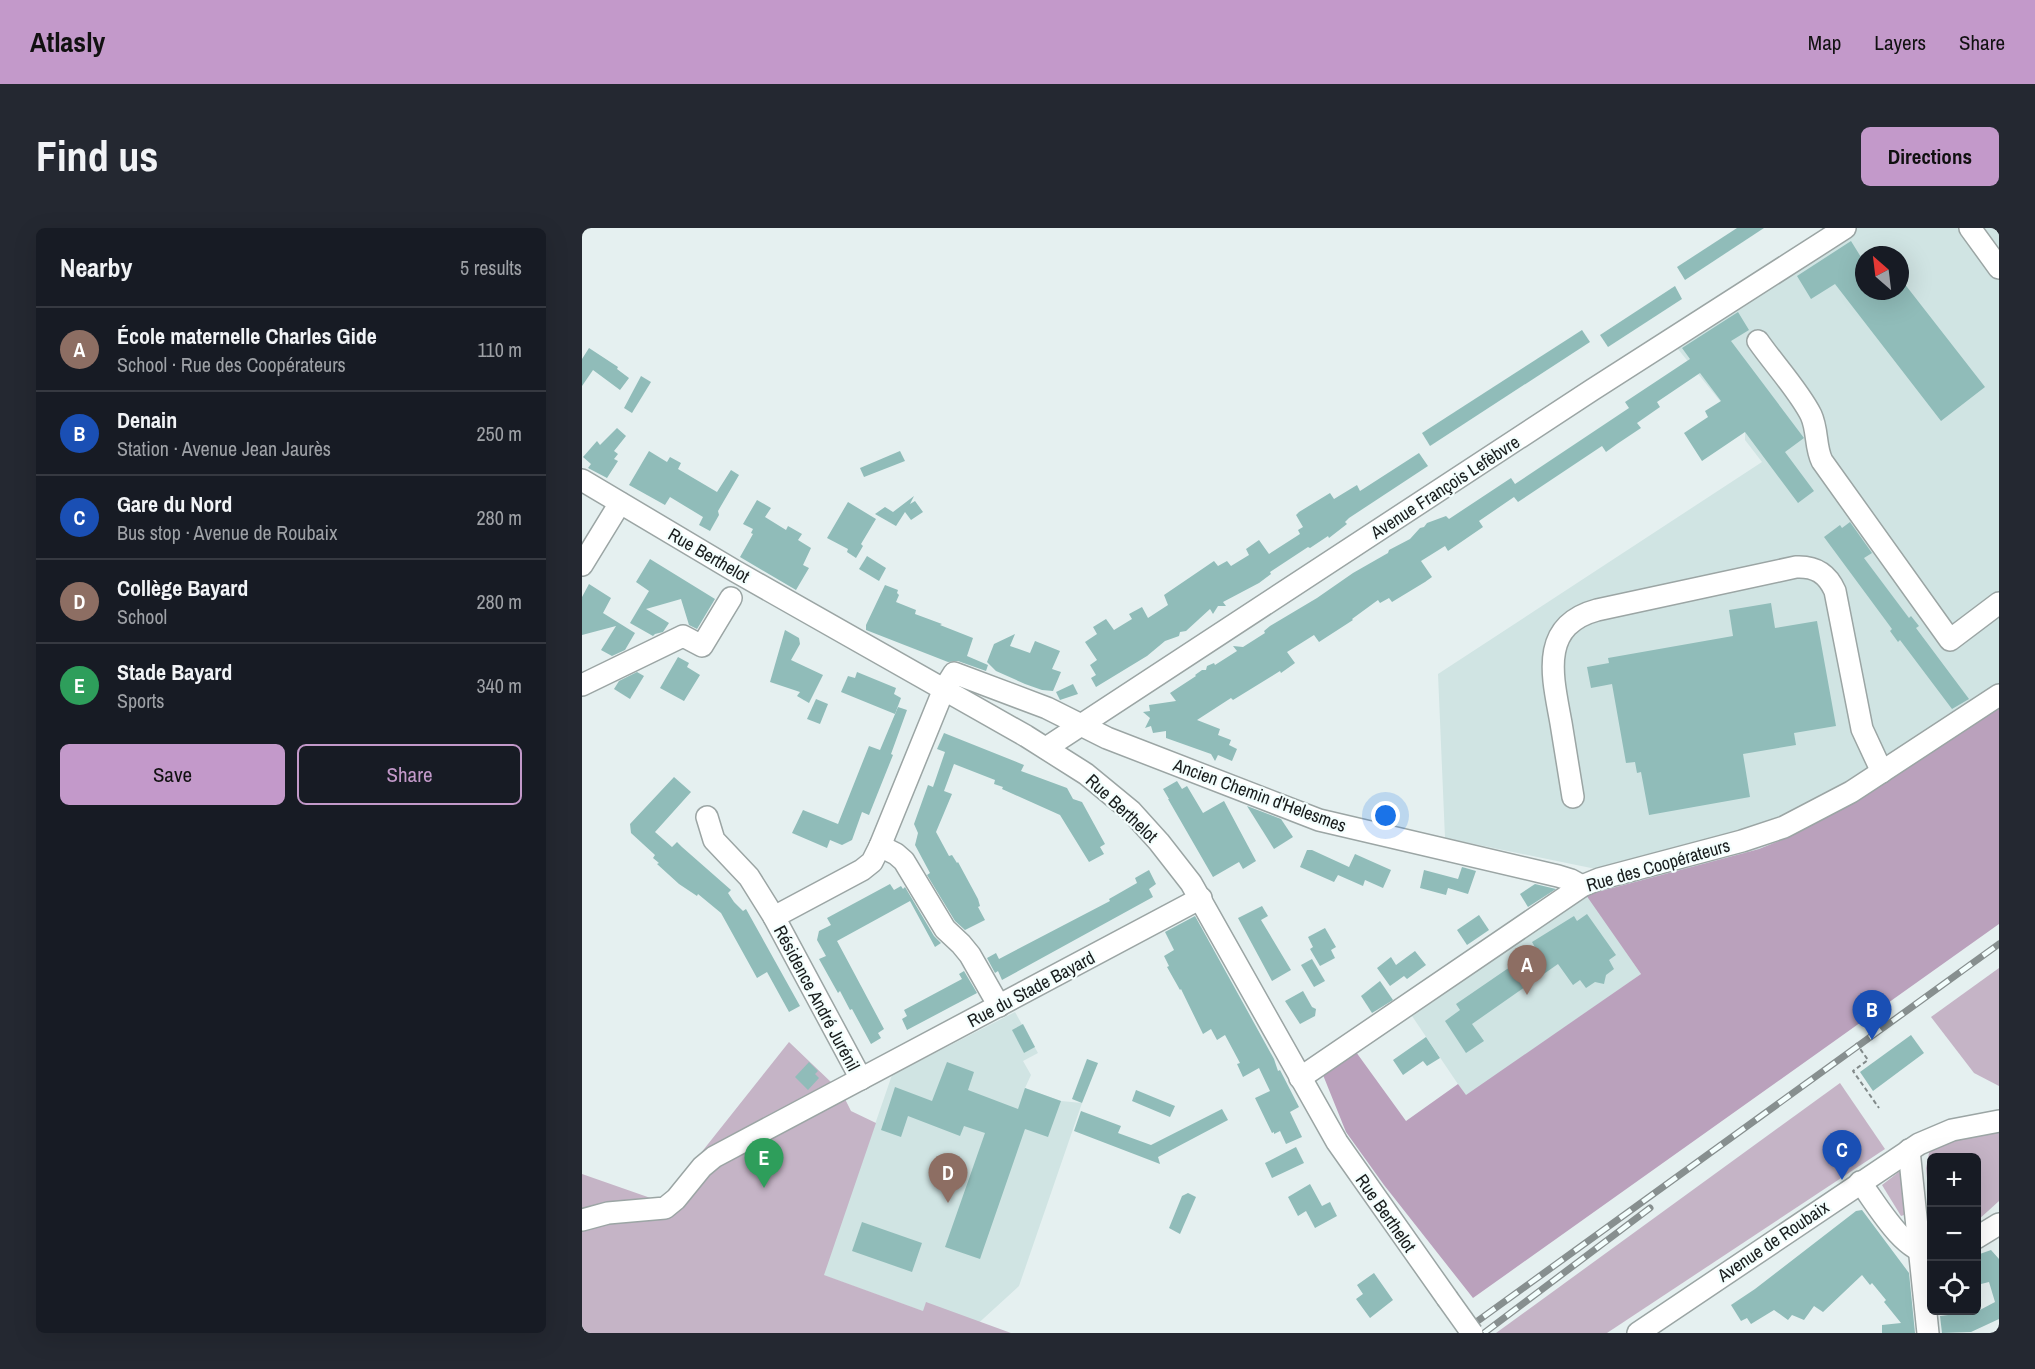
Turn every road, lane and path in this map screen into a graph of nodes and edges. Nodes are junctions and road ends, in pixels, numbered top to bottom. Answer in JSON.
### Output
{"nodes":[{"id":1,"x":1845,"y":228,"type":"edge"},
{"id":2,"x":1970,"y":228,"type":"edge"},
{"id":3,"x":1999,"y":268,"type":"edge"},
{"id":4,"x":1758,"y":341,"type":"dead end"},
{"id":5,"x":582,"y":480,"type":"edge"},
{"id":6,"x":620,"y":503,"type":"junction"},
{"id":7,"x":582,"y":565,"type":"edge"},
{"id":8,"x":730,"y":598,"type":"dead end"},
{"id":9,"x":1999,"y":603,"type":"edge"},
{"id":10,"x":582,"y":685,"type":"edge"},
{"id":11,"x":944,"y":689,"type":"junction"},
{"id":12,"x":1999,"y":695,"type":"edge"},
{"id":13,"x":1081,"y":724,"type":"junction"},
{"id":14,"x":1046,"y":748,"type":"junction"},
{"id":15,"x":1882,"y":772,"type":"junction"},
{"id":16,"x":1573,"y":797,"type":"dead end"},
{"id":17,"x":707,"y":817,"type":"dead end"},
{"id":18,"x":880,"y":846,"type":"junction"},
{"id":19,"x":1582,"y":886,"type":"junction"},
{"id":20,"x":1201,"y":898,"type":"junction"},
{"id":21,"x":774,"y":917,"type":"junction"},
{"id":22,"x":999,"y":1006,"type":"junction"},
{"id":23,"x":1856,"y":1043,"type":"dead end"},
{"id":24,"x":1300,"y":1078,"type":"junction"},
{"id":25,"x":861,"y":1079,"type":"junction"},
{"id":26,"x":1879,"y":1108,"type":"dead end"},
{"id":27,"x":1999,"y":1121,"type":"edge"},
{"id":28,"x":1909,"y":1150,"type":"junction"},
{"id":29,"x":1860,"y":1182,"type":"junction"},
{"id":30,"x":582,"y":1220,"type":"edge"},
{"id":31,"x":1998,"y":1228,"type":"edge"},
{"id":32,"x":1981,"y":1236,"type":"edge"},
{"id":33,"x":1926,"y":1253,"type":"edge"},
{"id":34,"x":1472,"y":1333,"type":"edge"},
{"id":35,"x":1638,"y":1333,"type":"edge"},
{"id":36,"x":1928,"y":1333,"type":"edge"}],
"edges":[{"from":1,"to":13,"type":"street","name":"Avenue François Lefèbvre"},
{"from":2,"to":3,"type":"street"},
{"from":4,"to":9,"type":"street"},
{"from":5,"to":6,"type":"street","name":"Rue Berthelot"},
{"from":6,"to":7,"type":"street"},
{"from":6,"to":11,"type":"street","name":"Rue Berthelot"},
{"from":8,"to":10,"type":"street"},
{"from":11,"to":13,"type":"street","name":"Ancien Chemin d'Helesmes"},
{"from":11,"to":14,"type":"street","name":"Rue Berthelot"},
{"from":11,"to":18,"type":"street","name":"Résidence André Jurénil"},
{"from":12,"to":15,"type":"street","name":"Rue des Coopérateurs"},
{"from":13,"to":14,"type":"street","name":"Avenue François Lefèbvre"},
{"from":13,"to":19,"type":"street","name":"Ancien Chemin d'Helesmes"},
{"from":14,"to":20,"type":"street","name":"Rue Berthelot"},
{"from":15,"to":16,"type":"street"},
{"from":15,"to":19,"type":"street","name":"Rue des Coopérateurs"},
{"from":17,"to":21,"type":"street","name":"Résidence André Jurénil"},
{"from":18,"to":21,"type":"street","name":"Résidence André Jurénil"},
{"from":18,"to":22,"type":"street"},
{"from":19,"to":24,"type":"street","name":"Rue des Coopérateurs"},
{"from":20,"to":22,"type":"street","name":"Rue du Stade Bayard"},
{"from":20,"to":24,"type":"street","name":"Rue Berthelot"},
{"from":21,"to":25,"type":"street","name":"Résidence André Jurénil"},
{"from":22,"to":25,"type":"street","name":"Rue du Stade Bayard"},
{"from":23,"to":26,"type":"path"},
{"from":24,"to":34,"type":"street","name":"Rue Berthelot","bridge":true},
{"from":25,"to":30,"type":"street","name":"Rue du Stade Bayard"},
{"from":27,"to":28,"type":"street","name":"Avenue de Roubaix"},
{"from":28,"to":29,"type":"street","name":"Avenue de Roubaix"},
{"from":28,"to":33,"type":"street"},
{"from":29,"to":33,"type":"street"},
{"from":29,"to":35,"type":"street","name":"Avenue de Roubaix"},
{"from":31,"to":32,"type":"street"},
{"from":33,"to":36,"type":"street"}]}
